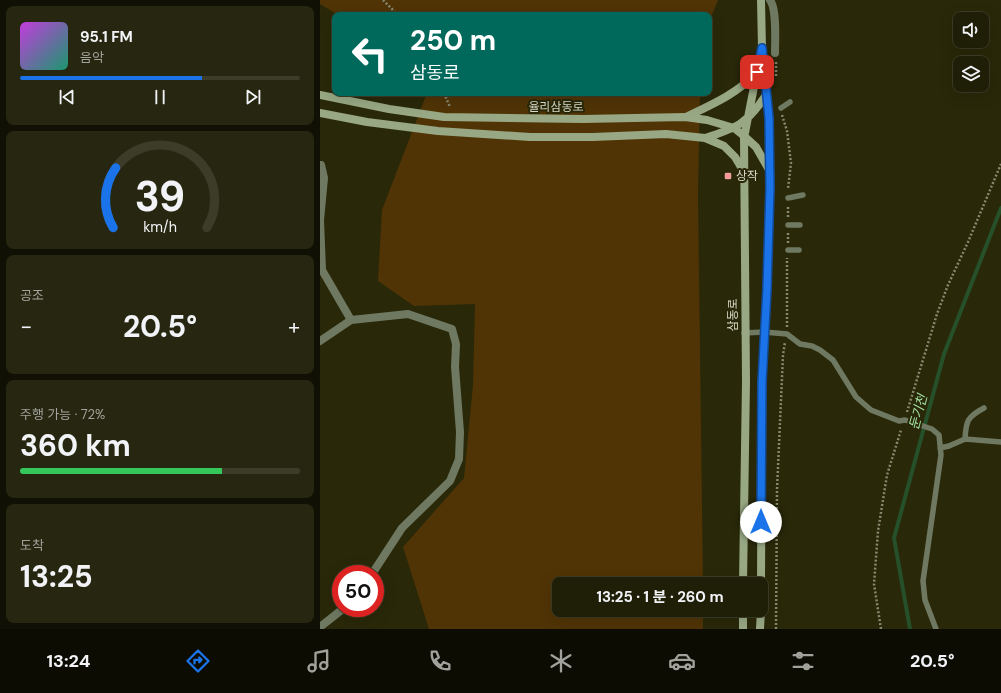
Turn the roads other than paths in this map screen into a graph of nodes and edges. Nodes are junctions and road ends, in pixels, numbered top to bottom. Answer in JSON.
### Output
{"nodes":[{"id":1,"x":761,"y":0,"type":"edge"},
{"id":2,"x":770,"y":0,"type":"edge"},
{"id":3,"x":762,"y":48,"type":"junction"},
{"id":4,"x":775,"y":53,"type":"dead end"},
{"id":5,"x":757,"y":72,"type":"junction"},
{"id":6,"x":320,"y":95,"type":"edge"},
{"id":7,"x":766,"y":95,"type":"junction"},
{"id":8,"x":790,"y":102,"type":"dead end"},
{"id":9,"x":781,"y":108,"type":"dead end"},
{"id":10,"x":320,"y":113,"type":"edge"},
{"id":11,"x":685,"y":117,"type":"junction"},
{"id":12,"x":748,"y":118,"type":"junction"},
{"id":13,"x":734,"y":128,"type":"junction"},
{"id":14,"x":744,"y":136,"type":"junction"},
{"id":15,"x":706,"y":138,"type":"junction"},
{"id":16,"x":321,"y":166,"type":"dead end"},
{"id":17,"x":744,"y":172,"type":"junction"},
{"id":18,"x":770,"y":172,"type":"junction"},
{"id":19,"x":803,"y":195,"type":"dead end"},
{"id":20,"x":788,"y":198,"type":"dead end"},
{"id":21,"x":788,"y":225,"type":"dead end"},
{"id":22,"x":800,"y":225,"type":"dead end"},
{"id":23,"x":788,"y":250,"type":"dead end"},
{"id":24,"x":799,"y":250,"type":"dead end"},
{"id":25,"x":351,"y":320,"type":"junction"},
{"id":26,"x":764,"y":332,"type":"junction"},
{"id":27,"x":744,"y":333,"type":"junction"},
{"id":28,"x":320,"y":341,"type":"edge"},
{"id":29,"x":984,"y":408,"type":"dead end"},
{"id":30,"x":966,"y":439,"type":"junction"},
{"id":31,"x":1001,"y":442,"type":"edge"},
{"id":32,"x":940,"y":448,"type":"junction"},
{"id":33,"x":378,"y":565,"type":"edge"},
{"id":34,"x":743,"y":577,"type":"edge"},
{"id":35,"x":761,"y":577,"type":"edge"},
{"id":36,"x":333,"y":617,"type":"edge"},
{"id":37,"x":743,"y":617,"type":"edge"},
{"id":38,"x":760,"y":617,"type":"edge"},
{"id":39,"x":320,"y":627,"type":"edge"},
{"id":40,"x":743,"y":629,"type":"edge"},
{"id":41,"x":760,"y":629,"type":"edge"},
{"id":42,"x":936,"y":629,"type":"edge"}],
"edges":[{"from":1,"to":3,"type":"main road","name":"삼동로"},
{"from":2,"to":4,"type":"street"},
{"from":3,"to":5,"type":"main road","name":"삼동로"},
{"from":3,"to":7,"type":"main road","name":"삼동로"},
{"from":5,"to":11,"type":"main road"},
{"from":5,"to":12,"type":"main road","name":"삼동로"},
{"from":6,"to":11,"type":"main road","name":"율리삼동로"},
{"from":7,"to":12,"type":"main road"},
{"from":7,"to":18,"type":"main road","name":"삼동로"},
{"from":8,"to":9,"type":"lane"},
{"from":10,"to":15,"type":"main road"},
{"from":11,"to":13,"type":"main road","name":"율리삼동로"},
{"from":12,"to":13,"type":"main road"},
{"from":12,"to":14,"type":"main road","name":"삼동로"},
{"from":13,"to":14,"type":"main road","name":"율리삼동로"},
{"from":13,"to":15,"type":"main road"},
{"from":14,"to":17,"type":"main road","name":"삼동로"},
{"from":14,"to":18,"type":"main road","name":"율리삼동로"},
{"from":15,"to":17,"type":"main road"},
{"from":16,"to":25,"type":"street"},
{"from":17,"to":27,"type":"main road","name":"삼동로"},
{"from":18,"to":26,"type":"main road","name":"삼동로"},
{"from":19,"to":20,"type":"lane"},
{"from":21,"to":22,"type":"lane"},
{"from":23,"to":24,"type":"lane"},
{"from":25,"to":28,"type":"street"},
{"from":25,"to":33,"type":"street"},
{"from":26,"to":27,"type":"lane"},
{"from":26,"to":32,"type":"lane"},
{"from":26,"to":35,"type":"main road","name":"삼동로"},
{"from":27,"to":34,"type":"main road","name":"삼동로"},
{"from":29,"to":30,"type":"lane"},
{"from":30,"to":31,"type":"lane"},
{"from":30,"to":32,"type":"lane"},
{"from":32,"to":42,"type":"lane"},
{"from":36,"to":39,"type":"street"},
{"from":37,"to":40,"type":"main road"},
{"from":38,"to":41,"type":"main road"}]}
